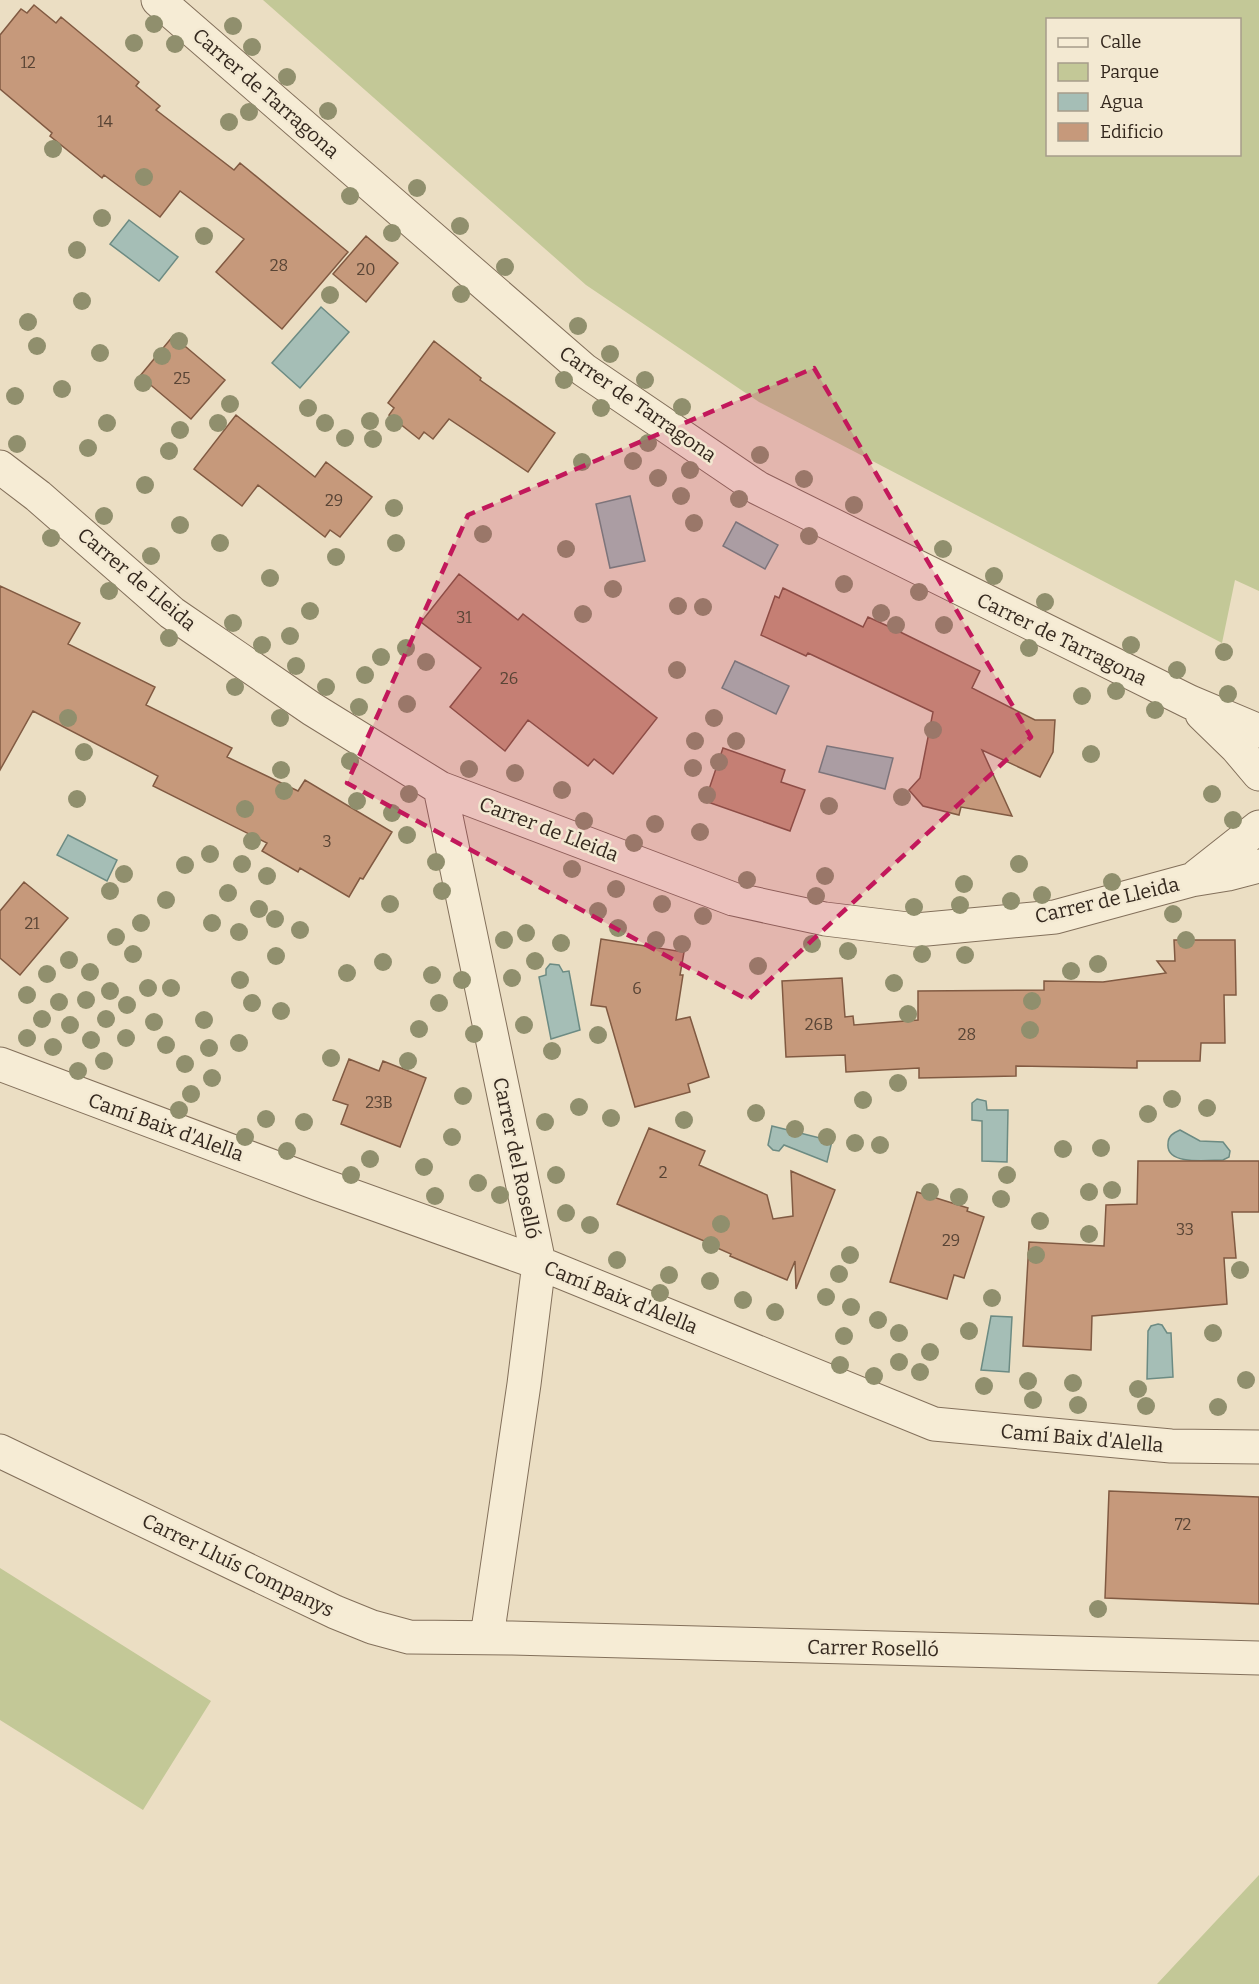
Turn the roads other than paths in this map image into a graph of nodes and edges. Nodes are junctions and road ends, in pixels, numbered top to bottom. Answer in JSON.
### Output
{"nodes":[{"id":1,"x":158,"y":0,"type":"edge"},
{"id":2,"x":0,"y":467,"type":"edge"},
{"id":3,"x":1190,"y":702,"type":"junction"},
{"id":4,"x":1259,"y":731,"type":"edge"},
{"id":5,"x":1259,"y":774,"type":"edge"},
{"id":6,"x":440,"y":788,"type":"junction"},
{"id":7,"x":1259,"y":827,"type":"edge"},
{"id":8,"x":1259,"y":866,"type":"edge"},
{"id":9,"x":1191,"y":880,"type":"junction"},
{"id":10,"x":0,"y":1064,"type":"edge"},
{"id":11,"x":539,"y":1263,"type":"junction"},
{"id":12,"x":1259,"y":1447,"type":"edge"},
{"id":13,"x":0,"y":1451,"type":"edge"},
{"id":14,"x":487,"y":1637,"type":"junction"},
{"id":15,"x":1259,"y":1658,"type":"edge"}],
"edges":[{"from":1,"to":3,"type":"street","name":"Carrer de Tarragona"},
{"from":2,"to":6,"type":"street","name":"Carrer de Lleida"},
{"from":3,"to":4,"type":"street","name":"Carrer de Tarragona"},
{"from":3,"to":5,"type":"street","name":"Carrer de Tarragona"},
{"from":6,"to":9,"type":"street","name":"Carrer de Lleida"},
{"from":6,"to":11,"type":"street","name":"Carrer del Roselló"},
{"from":7,"to":9,"type":"street","name":"Carrer de Lleida"},
{"from":8,"to":9,"type":"street","name":"Carrer de Lleida"},
{"from":10,"to":11,"type":"street","name":"Camí Baix d'Alella"},
{"from":11,"to":12,"type":"street","name":"Camí Baix d'Alella"},
{"from":11,"to":14,"type":"street","name":"Carrer del Roselló"},
{"from":13,"to":14,"type":"street","name":"Carrer Lluís Companys"},
{"from":14,"to":15,"type":"street","name":"Carrer Roselló"}]}
